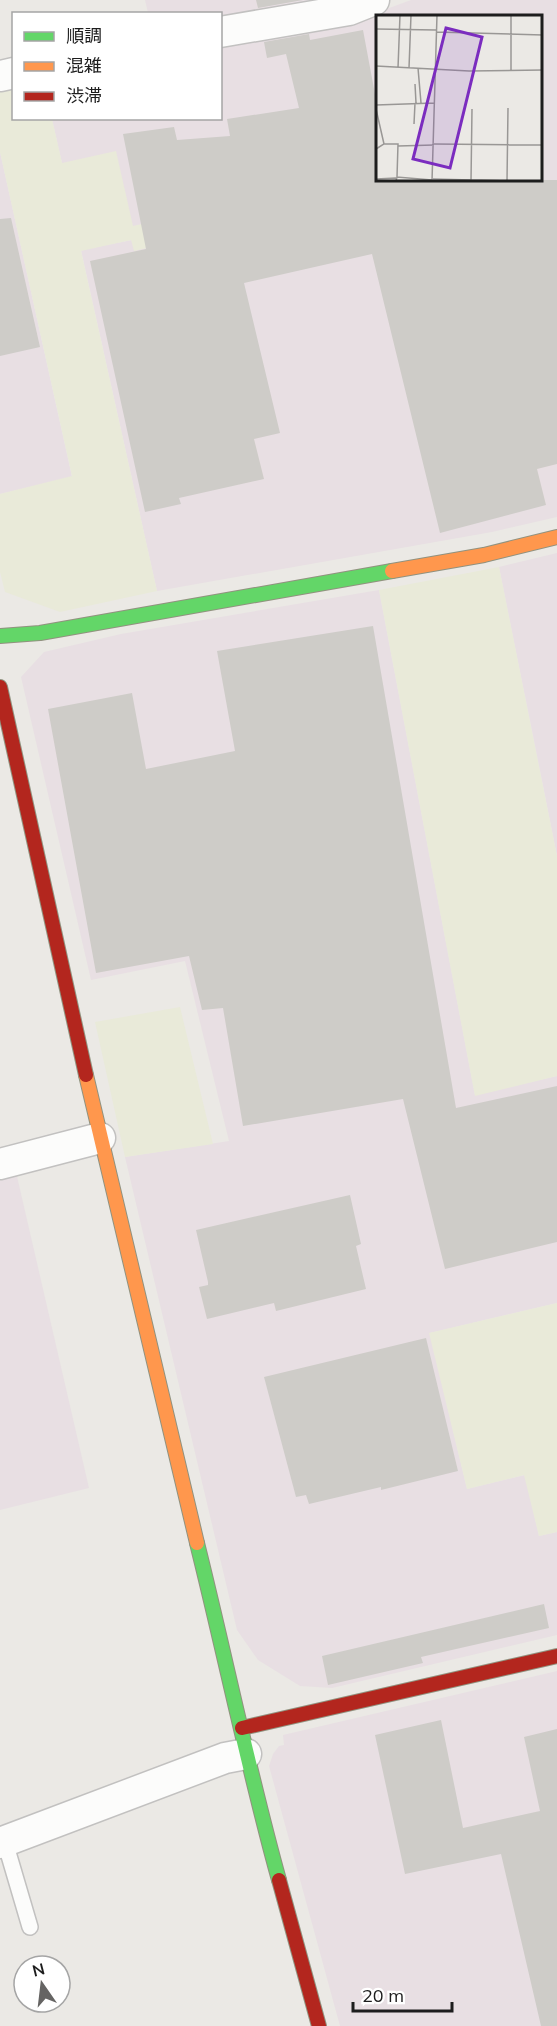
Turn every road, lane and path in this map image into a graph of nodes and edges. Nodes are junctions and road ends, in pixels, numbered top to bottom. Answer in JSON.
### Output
{"nodes":[{"id":1,"x":374,"y":0,"type":"edge"},
{"id":2,"x":222,"y":32,"type":"edge"},
{"id":3,"x":557,"y":537,"type":"edge"},
{"id":4,"x":0,"y":636,"type":"edge"},
{"id":5,"x":0,"y":687,"type":"edge"},
{"id":6,"x":100,"y":1137,"type":"junction"},
{"id":7,"x":0,"y":1164,"type":"edge"},
{"id":8,"x":557,"y":1656,"type":"edge"},
{"id":9,"x":244,"y":1741,"type":"junction"},
{"id":10,"x":3,"y":1843,"type":"edge"},
{"id":11,"x":30,"y":1927,"type":"dead end"},
{"id":12,"x":320,"y":2026,"type":"edge"}],
"edges":[{"from":1,"to":2,"type":"street"},
{"from":3,"to":4,"type":"street"},
{"from":5,"to":6,"type":"street"},
{"from":6,"to":7,"type":"street"},
{"from":6,"to":9,"type":"street"},
{"from":8,"to":9,"type":"street"},
{"from":9,"to":10,"type":"street"},
{"from":9,"to":12,"type":"street"},
{"from":10,"to":11,"type":"lane"}]}
